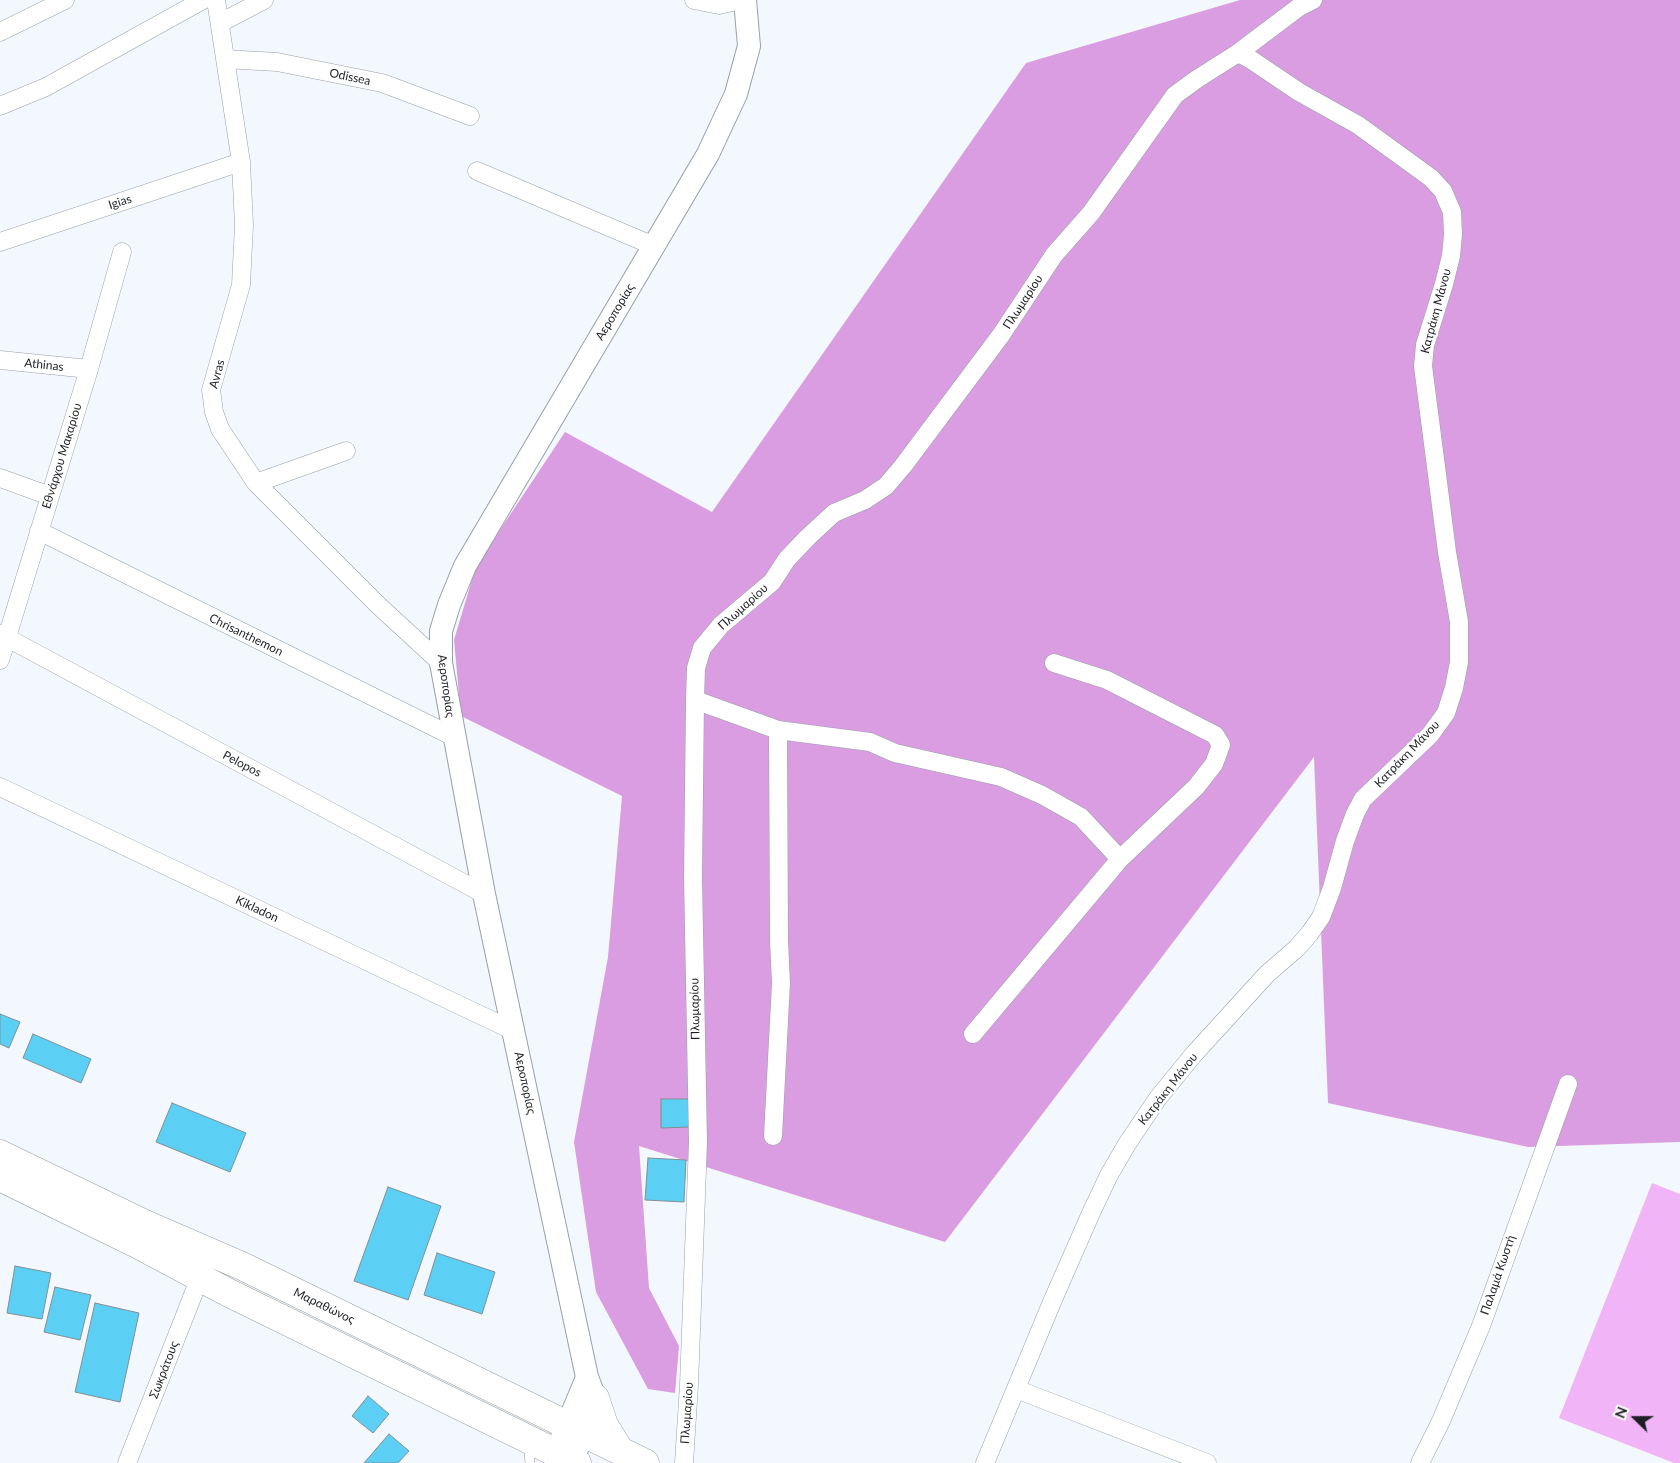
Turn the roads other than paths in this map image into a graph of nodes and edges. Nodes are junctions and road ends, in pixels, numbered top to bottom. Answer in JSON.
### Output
{"nodes":[{"id":1,"x":65,"y":0,"type":"edge"},
{"id":2,"x":203,"y":0,"type":"edge"},
{"id":3,"x":216,"y":0,"type":"edge"},
{"id":4,"x":264,"y":0,"type":"edge"},
{"id":5,"x":694,"y":0,"type":"edge"},
{"id":6,"x":741,"y":0,"type":"edge"},
{"id":7,"x":745,"y":0,"type":"edge"},
{"id":8,"x":1313,"y":0,"type":"edge"},
{"id":9,"x":220,"y":23,"type":"junction"},
{"id":10,"x":0,"y":32,"type":"edge"},
{"id":11,"x":1238,"y":53,"type":"junction"},
{"id":12,"x":225,"y":59,"type":"junction"},
{"id":13,"x":0,"y":106,"type":"edge"},
{"id":14,"x":470,"y":116,"type":"dead end"},
{"id":15,"x":241,"y":162,"type":"junction"},
{"id":16,"x":477,"y":171,"type":"dead end"},
{"id":17,"x":0,"y":242,"type":"edge"},
{"id":18,"x":654,"y":246,"type":"junction"},
{"id":19,"x":122,"y":252,"type":"dead end"},
{"id":20,"x":0,"y":360,"type":"edge"},
{"id":21,"x":89,"y":369,"type":"junction"},
{"id":22,"x":346,"y":452,"type":"dead end"},
{"id":23,"x":0,"y":478,"type":"edge"},
{"id":24,"x":256,"y":483,"type":"junction"},
{"id":25,"x":50,"y":496,"type":"junction"},
{"id":26,"x":39,"y":531,"type":"junction"},
{"id":27,"x":4,"y":636,"type":"edge"},
{"id":28,"x":0,"y":660,"type":"edge"},
{"id":29,"x":441,"y":663,"type":"junction"},
{"id":30,"x":1054,"y":663,"type":"dead end"},
{"id":31,"x":694,"y":700,"type":"junction"},
{"id":32,"x":778,"y":730,"type":"junction"},
{"id":33,"x":454,"y":737,"type":"junction"},
{"id":34,"x":0,"y":788,"type":"edge"},
{"id":35,"x":1120,"y":859,"type":"junction"},
{"id":36,"x":484,"y":894,"type":"junction"},
{"id":37,"x":514,"y":1031,"type":"junction"},
{"id":38,"x":973,"y":1034,"type":"dead end"},
{"id":39,"x":1568,"y":1084,"type":"dead end"},
{"id":40,"x":773,"y":1136,"type":"dead end"},
{"id":41,"x":0,"y":1154,"type":"edge"},
{"id":42,"x":0,"y":1177,"type":"edge"},
{"id":43,"x":200,"y":1277,"type":"junction"},
{"id":44,"x":591,"y":1387,"type":"junction"},
{"id":45,"x":1016,"y":1389,"type":"junction"},
{"id":46,"x":576,"y":1430,"type":"junction"},
{"id":47,"x":522,"y":1437,"type":"junction"},
{"id":48,"x":630,"y":1458,"type":"edge"},
{"id":49,"x":569,"y":1459,"type":"edge"},
{"id":50,"x":128,"y":1463,"type":"edge"},
{"id":51,"x":530,"y":1463,"type":"edge"},
{"id":52,"x":684,"y":1463,"type":"edge"},
{"id":53,"x":985,"y":1463,"type":"edge"},
{"id":54,"x":1207,"y":1463,"type":"edge"},
{"id":55,"x":1420,"y":1463,"type":"edge"}],
"edges":[{"from":1,"to":10,"type":"street"},
{"from":2,"to":13,"type":"street"},
{"from":3,"to":9,"type":"street","name":"Avras"},
{"from":4,"to":9,"type":"street"},
{"from":5,"to":6,"type":"street"},
{"from":7,"to":18,"type":"street","name":"Αεροπορίας"},
{"from":8,"to":11,"type":"street","name":"Πλωμαρίου"},
{"from":9,"to":12,"type":"street","name":"Avras"},
{"from":11,"to":31,"type":"street","name":"Πλωμαρίου"},
{"from":11,"to":45,"type":"street","name":"Κατράκη Μάνου"},
{"from":12,"to":14,"type":"street","name":"Odissea"},
{"from":12,"to":15,"type":"street","name":"Avras"},
{"from":15,"to":17,"type":"street","name":"Igias"},
{"from":15,"to":24,"type":"street","name":"Avras"},
{"from":16,"to":18,"type":"street"},
{"from":18,"to":29,"type":"street","name":"Αεροπορίας"},
{"from":19,"to":21,"type":"street","name":"Εθνάρχου Μακαρίου"},
{"from":20,"to":21,"type":"street","name":"Athinas"},
{"from":21,"to":25,"type":"street","name":"Εθνάρχου Μακαρίου"},
{"from":22,"to":24,"type":"street"},
{"from":23,"to":25,"type":"street"},
{"from":24,"to":29,"type":"street","name":"Avras"},
{"from":25,"to":26,"type":"street","name":"Εθνάρχου Μακαρίου"},
{"from":26,"to":27,"type":"street","name":"Εθνάρχου Μακαρίου"},
{"from":26,"to":33,"type":"street","name":"Chrisanthemon"},
{"from":27,"to":28,"type":"street","name":"Εθνάρχου Μακαρίου"},
{"from":27,"to":36,"type":"street","name":"Pelopos"},
{"from":29,"to":33,"type":"street","name":"Αεροπορίας"},
{"from":30,"to":35,"type":"street"},
{"from":31,"to":32,"type":"street"},
{"from":31,"to":52,"type":"street","name":"Πλωμαρίου"},
{"from":32,"to":35,"type":"street"},
{"from":32,"to":40,"type":"street"},
{"from":33,"to":36,"type":"street","name":"Αεροπορίας"},
{"from":34,"to":37,"type":"street","name":"Kikladon"},
{"from":35,"to":38,"type":"street"},
{"from":36,"to":37,"type":"street","name":"Αεροπορίας"},
{"from":37,"to":44,"type":"street","name":"Αεροπορίας"},
{"from":39,"to":55,"type":"street","name":"Παλαμά Κωστή"},
{"from":41,"to":46,"type":"main road","name":"Μαραθώνος"},
{"from":42,"to":43,"type":"main road"},
{"from":43,"to":47,"type":"main road"},
{"from":43,"to":50,"type":"street","name":"Σωκράτους"},
{"from":44,"to":46,"type":"street"},
{"from":44,"to":48,"type":"main road"},
{"from":45,"to":53,"type":"street","name":"Κατράκη Μάνου"},
{"from":45,"to":54,"type":"street"},
{"from":46,"to":48,"type":"main road","name":"Μαραθώνος"},
{"from":46,"to":49,"type":"street"},
{"from":47,"to":49,"type":"main road"},
{"from":47,"to":51,"type":"lane"}]}
